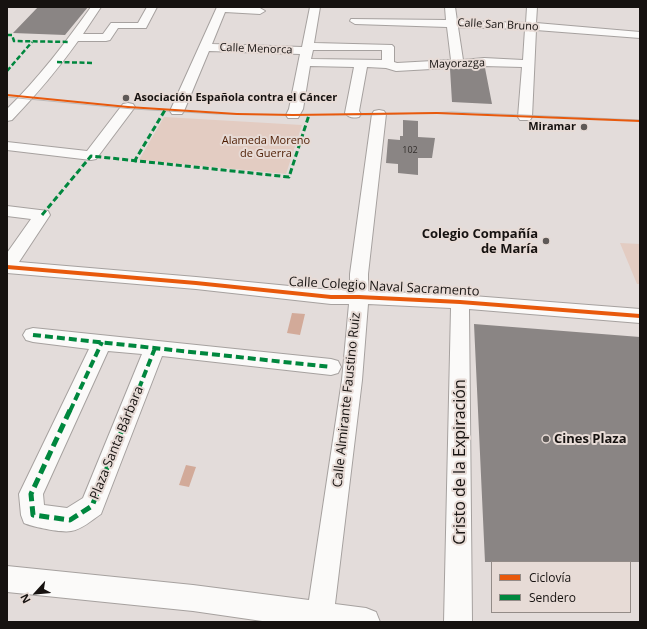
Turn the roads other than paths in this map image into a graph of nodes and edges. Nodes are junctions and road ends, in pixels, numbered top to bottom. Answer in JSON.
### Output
{"nodes":[{"id":1,"x":96,"y":7,"type":"edge"},
{"id":2,"x":152,"y":7,"type":"edge"},
{"id":3,"x":315,"y":7,"type":"edge"},
{"id":4,"x":357,"y":7,"type":"edge"},
{"id":5,"x":450,"y":7,"type":"edge"},
{"id":6,"x":532,"y":7,"type":"edge"},
{"id":7,"x":222,"y":8,"type":"edge"},
{"id":8,"x":260,"y":11,"type":"dead end"},
{"id":9,"x":355,"y":21,"type":"junction"},
{"id":10,"x":453,"y":22,"type":"junction"},
{"id":11,"x":531,"y":26,"type":"junction"},
{"id":12,"x":640,"y":35,"type":"edge"},
{"id":13,"x":74,"y":37,"type":"junction"},
{"id":14,"x":350,"y":46,"type":"junction"},
{"id":15,"x":204,"y":47,"type":"junction"},
{"id":16,"x":307,"y":53,"type":"junction"},
{"id":17,"x":458,"y":63,"type":"junction"},
{"id":18,"x":361,"y":64,"type":"junction"},
{"id":19,"x":388,"y":64,"type":"junction"},
{"id":20,"x":528,"y":64,"type":"junction"},
{"id":21,"x":128,"y":107,"type":"dead end"},
{"id":22,"x":176,"y":111,"type":"dead end"},
{"id":23,"x":354,"y":114,"type":"dead end"},
{"id":24,"x":379,"y":114,"type":"dead end"},
{"id":25,"x":293,"y":115,"type":"dead end"},
{"id":26,"x":7,"y":117,"type":"edge"},
{"id":27,"x":525,"y":117,"type":"dead end"},
{"id":28,"x":7,"y":146,"type":"edge"},
{"id":29,"x":7,"y":211,"type":"edge"},
{"id":30,"x":7,"y":267,"type":"edge"},
{"id":31,"x":359,"y":297,"type":"junction"},
{"id":32,"x":460,"y":302,"type":"junction"},
{"id":33,"x":640,"y":316,"type":"edge"},
{"id":34,"x":33,"y":335,"type":"dead end"},
{"id":35,"x":102,"y":342,"type":"junction"},
{"id":36,"x":155,"y":348,"type":"junction"},
{"id":37,"x":331,"y":367,"type":"dead end"},
{"id":38,"x":7,"y":580,"type":"edge"},
{"id":39,"x":320,"y":615,"type":"junction"},
{"id":40,"x":366,"y":622,"type":"edge"},
{"id":41,"x":458,"y":622,"type":"edge"}],
"edges":[{"from":1,"to":13,"type":"street"},
{"from":2,"to":13,"type":"street"},
{"from":3,"to":16,"type":"street"},
{"from":4,"to":9,"type":"street"},
{"from":5,"to":10,"type":"street"},
{"from":6,"to":11,"type":"street"},
{"from":7,"to":8,"type":"street"},
{"from":7,"to":15,"type":"street"},
{"from":9,"to":10,"type":"street","name":"Calle San Bruno"},
{"from":9,"to":14,"type":"street"},
{"from":10,"to":11,"type":"street","name":"Calle San Bruno"},
{"from":10,"to":17,"type":"street"},
{"from":11,"to":12,"type":"street","name":"Calle San Bruno"},
{"from":11,"to":20,"type":"street"},
{"from":13,"to":26,"type":"street"},
{"from":14,"to":16,"type":"street"},
{"from":14,"to":19,"type":"street"},
{"from":15,"to":16,"type":"street","name":"Calle Menorca"},
{"from":15,"to":22,"type":"street"},
{"from":16,"to":18,"type":"street","name":"Mayorazga"},
{"from":16,"to":25,"type":"street"},
{"from":17,"to":19,"type":"street","name":"Mayorazga"},
{"from":17,"to":20,"type":"street","name":"Mayorazga"},
{"from":18,"to":19,"type":"street","name":"Mayorazga"},
{"from":18,"to":23,"type":"street"},
{"from":20,"to":27,"type":"street"},
{"from":21,"to":28,"type":"street"},
{"from":24,"to":31,"type":"street","name":"Calle Almirante Faustino Ruiz"},
{"from":29,"to":30,"type":"street"},
{"from":30,"to":31,"type":"street","name":"Calle Colegio Naval Sacramento"},
{"from":31,"to":32,"type":"street","name":"Calle Colegio Naval Sacramento"},
{"from":31,"to":39,"type":"street","name":"Calle Almirante Faustino Ruiz"},
{"from":32,"to":33,"type":"street","name":"Calle Colegio Naval Sacramento"},
{"from":32,"to":41,"type":"street","name":"Cristo de la Expiración"},
{"from":34,"to":35,"type":"street"},
{"from":35,"to":36,"type":"street"},
{"from":35,"to":36,"type":"street","name":"Plaza Santa Bárbara"},
{"from":36,"to":37,"type":"street"},
{"from":38,"to":39,"type":"street"},
{"from":39,"to":40,"type":"street"}]}
